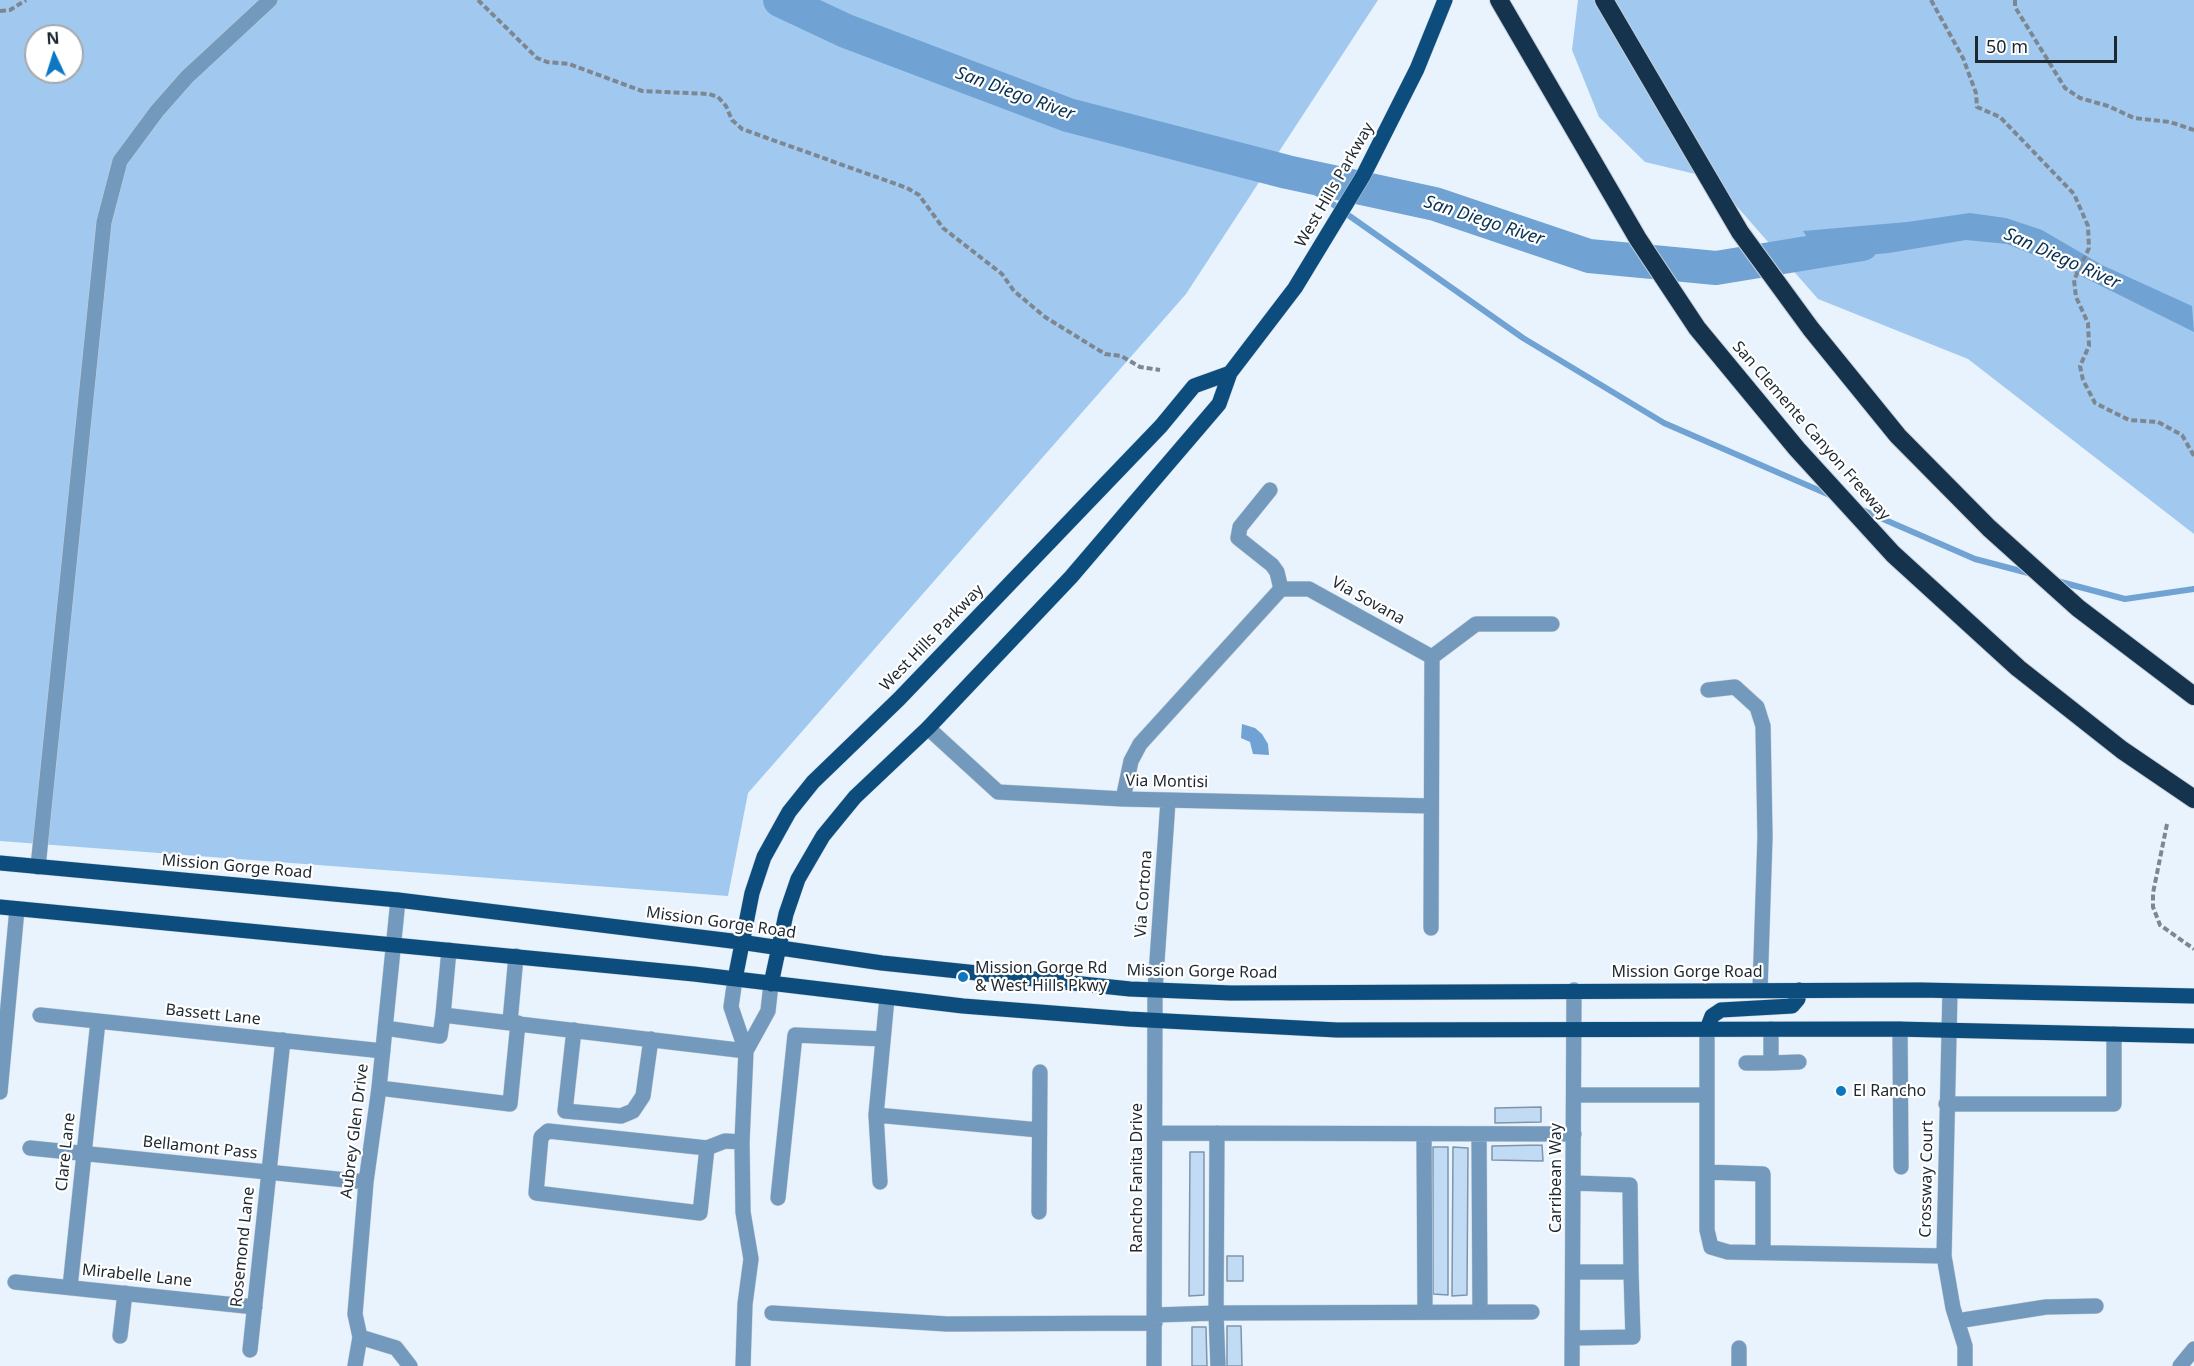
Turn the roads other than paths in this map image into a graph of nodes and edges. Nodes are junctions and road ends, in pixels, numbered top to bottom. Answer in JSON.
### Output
{"nodes":[{"id":1,"x":270,"y":0,"type":"edge"},
{"id":2,"x":1445,"y":0,"type":"edge"},
{"id":3,"x":1499,"y":0,"type":"edge"},
{"id":4,"x":1604,"y":0,"type":"edge"},
{"id":5,"x":1230,"y":373,"type":"junction"},
{"id":6,"x":1270,"y":490,"type":"dead end"},
{"id":7,"x":1281,"y":589,"type":"junction"},
{"id":8,"x":1552,"y":624,"type":"dead end"},
{"id":9,"x":1432,"y":657,"type":"junction"},
{"id":10,"x":1708,"y":690,"type":"dead end"},
{"id":11,"x":2194,"y":696,"type":"edge"},
{"id":12,"x":928,"y":728,"type":"junction"},
{"id":13,"x":1123,"y":799,"type":"junction"},
{"id":14,"x":2194,"y":800,"type":"edge"},
{"id":15,"x":1168,"y":801,"type":"junction"},
{"id":16,"x":1431,"y":806,"type":"junction"},
{"id":17,"x":0,"y":863,"type":"edge"},
{"id":18,"x":38,"y":867,"type":"junction"},
{"id":19,"x":398,"y":900,"type":"junction"},
{"id":20,"x":0,"y":907,"type":"edge"},
{"id":21,"x":17,"y":909,"type":"junction"},
{"id":22,"x":1431,"y":928,"type":"dead end"},
{"id":23,"x":740,"y":942,"type":"junction"},
{"id":24,"x":393,"y":945,"type":"junction"},
{"id":25,"x":778,"y":947,"type":"junction"},
{"id":26,"x":449,"y":950,"type":"junction"},
{"id":27,"x":516,"y":956,"type":"junction"},
{"id":28,"x":735,"y":979,"type":"junction"},
{"id":29,"x":771,"y":984,"type":"junction"},
{"id":30,"x":1155,"y":990,"type":"junction"},
{"id":31,"x":1574,"y":990,"type":"junction"},
{"id":32,"x":1760,"y":990,"type":"junction"},
{"id":33,"x":1799,"y":990,"type":"junction"},
{"id":34,"x":1950,"y":991,"type":"junction"},
{"id":35,"x":2194,"y":996,"type":"edge"},
{"id":36,"x":887,"y":998,"type":"junction"},
{"id":37,"x":40,"y":1015,"type":"dead end"},
{"id":38,"x":442,"y":1015,"type":"junction"},
{"id":39,"x":1155,"y":1020,"type":"junction"},
{"id":40,"x":98,"y":1021,"type":"junction"},
{"id":41,"x":514,"y":1023,"type":"junction"},
{"id":42,"x":385,"y":1028,"type":"junction"},
{"id":43,"x":1575,"y":1029,"type":"junction"},
{"id":44,"x":1707,"y":1029,"type":"junction"},
{"id":45,"x":1771,"y":1029,"type":"junction"},
{"id":46,"x":1900,"y":1029,"type":"junction"},
{"id":47,"x":574,"y":1030,"type":"junction"},
{"id":48,"x":1949,"y":1030,"type":"junction"},
{"id":49,"x":2114,"y":1034,"type":"junction"},
{"id":50,"x":2194,"y":1036,"type":"edge"},
{"id":51,"x":651,"y":1039,"type":"junction"},
{"id":52,"x":883,"y":1039,"type":"junction"},
{"id":53,"x":283,"y":1040,"type":"junction"},
{"id":54,"x":383,"y":1051,"type":"junction"},
{"id":55,"x":746,"y":1051,"type":"junction"},
{"id":56,"x":1799,"y":1062,"type":"dead end"},
{"id":57,"x":1746,"y":1063,"type":"dead end"},
{"id":58,"x":1771,"y":1063,"type":"junction"},
{"id":59,"x":1040,"y":1072,"type":"dead end"},
{"id":60,"x":379,"y":1088,"type":"junction"},
{"id":61,"x":0,"y":1092,"type":"edge"},
{"id":62,"x":1574,"y":1095,"type":"junction"},
{"id":63,"x":1707,"y":1095,"type":"junction"},
{"id":64,"x":1947,"y":1104,"type":"junction"},
{"id":65,"x":876,"y":1115,"type":"junction"},
{"id":66,"x":1039,"y":1130,"type":"junction"},
{"id":67,"x":1156,"y":1133,"type":"junction"},
{"id":68,"x":1217,"y":1133,"type":"junction"},
{"id":69,"x":1424,"y":1134,"type":"junction"},
{"id":70,"x":1479,"y":1134,"type":"junction"},
{"id":71,"x":1574,"y":1134,"type":"junction"},
{"id":72,"x":742,"y":1142,"type":"junction"},
{"id":73,"x":30,"y":1148,"type":"dead end"},
{"id":74,"x":707,"y":1148,"type":"junction"},
{"id":75,"x":84,"y":1154,"type":"junction"},
{"id":76,"x":1900,"y":1167,"type":"dead end"},
{"id":77,"x":269,"y":1173,"type":"junction"},
{"id":78,"x":1707,"y":1173,"type":"junction"},
{"id":79,"x":366,"y":1182,"type":"junction"},
{"id":80,"x":880,"y":1182,"type":"dead end"},
{"id":81,"x":1574,"y":1183,"type":"junction"},
{"id":82,"x":778,"y":1198,"type":"dead end"},
{"id":83,"x":1039,"y":1212,"type":"dead end"},
{"id":84,"x":1763,"y":1252,"type":"junction"},
{"id":85,"x":1944,"y":1256,"type":"junction"},
{"id":86,"x":1573,"y":1272,"type":"junction"},
{"id":87,"x":1631,"y":1272,"type":"junction"},
{"id":88,"x":15,"y":1282,"type":"dead end"},
{"id":89,"x":70,"y":1287,"type":"junction"},
{"id":90,"x":125,"y":1293,"type":"junction"},
{"id":91,"x":2096,"y":1306,"type":"dead end"},
{"id":92,"x":255,"y":1307,"type":"junction"},
{"id":93,"x":1425,"y":1312,"type":"junction"},
{"id":94,"x":1480,"y":1312,"type":"junction"},
{"id":95,"x":1532,"y":1312,"type":"dead end"},
{"id":96,"x":772,"y":1313,"type":"dead end"},
{"id":97,"x":1216,"y":1313,"type":"junction"},
{"id":98,"x":1155,"y":1319,"type":"junction"},
{"id":99,"x":1957,"y":1321,"type":"junction"},
{"id":100,"x":120,"y":1336,"type":"dead end"},
{"id":101,"x":360,"y":1337,"type":"junction"},
{"id":102,"x":1572,"y":1338,"type":"junction"},
{"id":103,"x":1739,"y":1348,"type":"dead end"},
{"id":104,"x":2194,"y":1349,"type":"edge"},
{"id":105,"x":250,"y":1350,"type":"dead end"},
{"id":106,"x":355,"y":1366,"type":"edge"},
{"id":107,"x":410,"y":1366,"type":"edge"},
{"id":108,"x":743,"y":1366,"type":"edge"},
{"id":109,"x":1155,"y":1366,"type":"edge"},
{"id":110,"x":1218,"y":1366,"type":"edge"},
{"id":111,"x":1572,"y":1366,"type":"edge"},
{"id":112,"x":1739,"y":1366,"type":"edge"},
{"id":113,"x":1965,"y":1366,"type":"edge"},
{"id":114,"x":2180,"y":1366,"type":"edge"}],
"edges":[{"from":1,"to":18,"type":"street"},
{"from":2,"to":5,"type":"main road","name":"West Hills Parkway"},
{"from":3,"to":14,"type":"highway","name":"San Clemente Canyon Freeway"},
{"from":4,"to":11,"type":"highway"},
{"from":5,"to":12,"type":"main road","name":"West Hills Parkway"},
{"from":5,"to":23,"type":"main road","name":"West Hills Parkway"},
{"from":6,"to":7,"type":"street"},
{"from":7,"to":9,"type":"street","name":"Via Sovana"},
{"from":7,"to":13,"type":"street"},
{"from":8,"to":9,"type":"street"},
{"from":9,"to":16,"type":"street"},
{"from":10,"to":32,"type":"street"},
{"from":12,"to":13,"type":"street","name":"Via Montisi"},
{"from":12,"to":25,"type":"main road","name":"West Hills Parkway"},
{"from":13,"to":15,"type":"street","name":"Via Montisi"},
{"from":15,"to":16,"type":"street","name":"Via Montisi"},
{"from":15,"to":30,"type":"street","name":"Via Cortona"},
{"from":16,"to":22,"type":"street"},
{"from":17,"to":18,"type":"main road","name":"Mission Gorge Road"},
{"from":18,"to":19,"type":"main road","name":"Mission Gorge Road"},
{"from":19,"to":23,"type":"main road","name":"Mission Gorge Road"},
{"from":19,"to":24,"type":"street","name":"Aubrey Glen Drive"},
{"from":20,"to":21,"type":"main road"},
{"from":21,"to":24,"type":"main road"},
{"from":21,"to":61,"type":"street"},
{"from":23,"to":25,"type":"main road","name":"Mission Gorge Road"},
{"from":23,"to":28,"type":"main road","name":"West Hills Parkway"},
{"from":24,"to":26,"type":"main road"},
{"from":24,"to":42,"type":"street","name":"Aubrey Glen Drive"},
{"from":25,"to":29,"type":"main road","name":"West Hills Parkway"},
{"from":25,"to":30,"type":"main road","name":"Mission Gorge Road"},
{"from":26,"to":27,"type":"main road"},
{"from":26,"to":38,"type":"street"},
{"from":27,"to":28,"type":"main road"},
{"from":27,"to":41,"type":"street"},
{"from":28,"to":29,"type":"main road"},
{"from":28,"to":55,"type":"street"},
{"from":29,"to":36,"type":"main road"},
{"from":29,"to":55,"type":"street"},
{"from":30,"to":31,"type":"main road","name":"Mission Gorge Road"},
{"from":30,"to":39,"type":"street","name":"Rancho Fanita Drive"},
{"from":31,"to":32,"type":"main road","name":"Mission Gorge Road"},
{"from":31,"to":43,"type":"street","name":"Carribean Way"},
{"from":32,"to":33,"type":"main road","name":"Mission Gorge Road"},
{"from":33,"to":34,"type":"main road","name":"Mission Gorge Road"},
{"from":33,"to":44,"type":"main road"},
{"from":34,"to":35,"type":"main road","name":"Mission Gorge Road"},
{"from":34,"to":48,"type":"street","name":"Crossway Court"},
{"from":36,"to":39,"type":"main road"},
{"from":36,"to":52,"type":"street"},
{"from":37,"to":40,"type":"street","name":"Bassett Lane"},
{"from":38,"to":41,"type":"street"},
{"from":38,"to":42,"type":"street"},
{"from":39,"to":43,"type":"main road"},
{"from":39,"to":67,"type":"street","name":"Rancho Fanita Drive"},
{"from":40,"to":53,"type":"street","name":"Bassett Lane"},
{"from":40,"to":75,"type":"street","name":"Clare Lane"},
{"from":41,"to":47,"type":"street"},
{"from":41,"to":60,"type":"street"},
{"from":42,"to":54,"type":"street","name":"Aubrey Glen Drive"},
{"from":43,"to":44,"type":"main road"},
{"from":43,"to":62,"type":"street","name":"Carribean Way"},
{"from":44,"to":45,"type":"main road"},
{"from":44,"to":63,"type":"street"},
{"from":45,"to":46,"type":"main road"},
{"from":45,"to":58,"type":"street"},
{"from":46,"to":48,"type":"main road"},
{"from":46,"to":76,"type":"street"},
{"from":47,"to":51,"type":"street"},
{"from":47,"to":51,"type":"street"},
{"from":48,"to":49,"type":"main road"},
{"from":48,"to":64,"type":"street","name":"Crossway Court"},
{"from":49,"to":50,"type":"main road"},
{"from":49,"to":64,"type":"street"},
{"from":51,"to":55,"type":"street"},
{"from":52,"to":65,"type":"street"},
{"from":52,"to":82,"type":"street"},
{"from":53,"to":54,"type":"street","name":"Bassett Lane"},
{"from":53,"to":77,"type":"street","name":"Rosemond Lane"},
{"from":54,"to":60,"type":"street","name":"Aubrey Glen Drive"},
{"from":55,"to":72,"type":"street"},
{"from":56,"to":58,"type":"street"},
{"from":57,"to":58,"type":"street"},
{"from":59,"to":66,"type":"street"},
{"from":60,"to":79,"type":"street","name":"Aubrey Glen Drive"},
{"from":62,"to":63,"type":"street"},
{"from":62,"to":71,"type":"street","name":"Carribean Way"},
{"from":63,"to":78,"type":"street"},
{"from":64,"to":85,"type":"street","name":"Crossway Court"},
{"from":65,"to":66,"type":"street"},
{"from":65,"to":80,"type":"street"},
{"from":66,"to":83,"type":"street"},
{"from":67,"to":68,"type":"street"},
{"from":67,"to":98,"type":"street","name":"Rancho Fanita Drive"},
{"from":68,"to":69,"type":"street"},
{"from":68,"to":97,"type":"street"},
{"from":69,"to":70,"type":"street"},
{"from":69,"to":93,"type":"street"},
{"from":70,"to":71,"type":"street"},
{"from":70,"to":94,"type":"street"},
{"from":71,"to":81,"type":"street","name":"Carribean Way"},
{"from":72,"to":74,"type":"street"},
{"from":72,"to":108,"type":"street"},
{"from":73,"to":75,"type":"street","name":"Bellamont Pass"},
{"from":74,"to":74,"type":"street"},
{"from":75,"to":77,"type":"street","name":"Bellamont Pass"},
{"from":75,"to":89,"type":"street","name":"Clare Lane"},
{"from":77,"to":79,"type":"street","name":"Bellamont Pass"},
{"from":77,"to":92,"type":"street","name":"Rosemond Lane"},
{"from":78,"to":84,"type":"street"},
{"from":78,"to":84,"type":"street"},
{"from":79,"to":101,"type":"street","name":"Aubrey Glen Drive"},
{"from":81,"to":86,"type":"street","name":"Carribean Way"},
{"from":81,"to":87,"type":"street"},
{"from":84,"to":85,"type":"street"},
{"from":85,"to":99,"type":"street","name":"Crossway Court"},
{"from":86,"to":87,"type":"street"},
{"from":86,"to":102,"type":"street","name":"Carribean Way"},
{"from":87,"to":102,"type":"street"},
{"from":88,"to":89,"type":"street","name":"Mirabelle Lane"},
{"from":89,"to":90,"type":"street","name":"Mirabelle Lane"},
{"from":90,"to":92,"type":"street","name":"Mirabelle Lane"},
{"from":90,"to":100,"type":"street"},
{"from":91,"to":99,"type":"street"},
{"from":92,"to":105,"type":"street","name":"Rosemond Lane"},
{"from":93,"to":94,"type":"street"},
{"from":93,"to":97,"type":"street"},
{"from":94,"to":95,"type":"street"},
{"from":96,"to":98,"type":"street"},
{"from":97,"to":98,"type":"street"},
{"from":97,"to":110,"type":"street"},
{"from":98,"to":109,"type":"street","name":"Rancho Fanita Drive"},
{"from":99,"to":113,"type":"street","name":"Crossway Court"},
{"from":101,"to":106,"type":"street","name":"Aubrey Glen Drive"},
{"from":101,"to":107,"type":"street"},
{"from":102,"to":111,"type":"street","name":"Carribean Way"},
{"from":103,"to":112,"type":"street"},
{"from":104,"to":114,"type":"street"}]}
